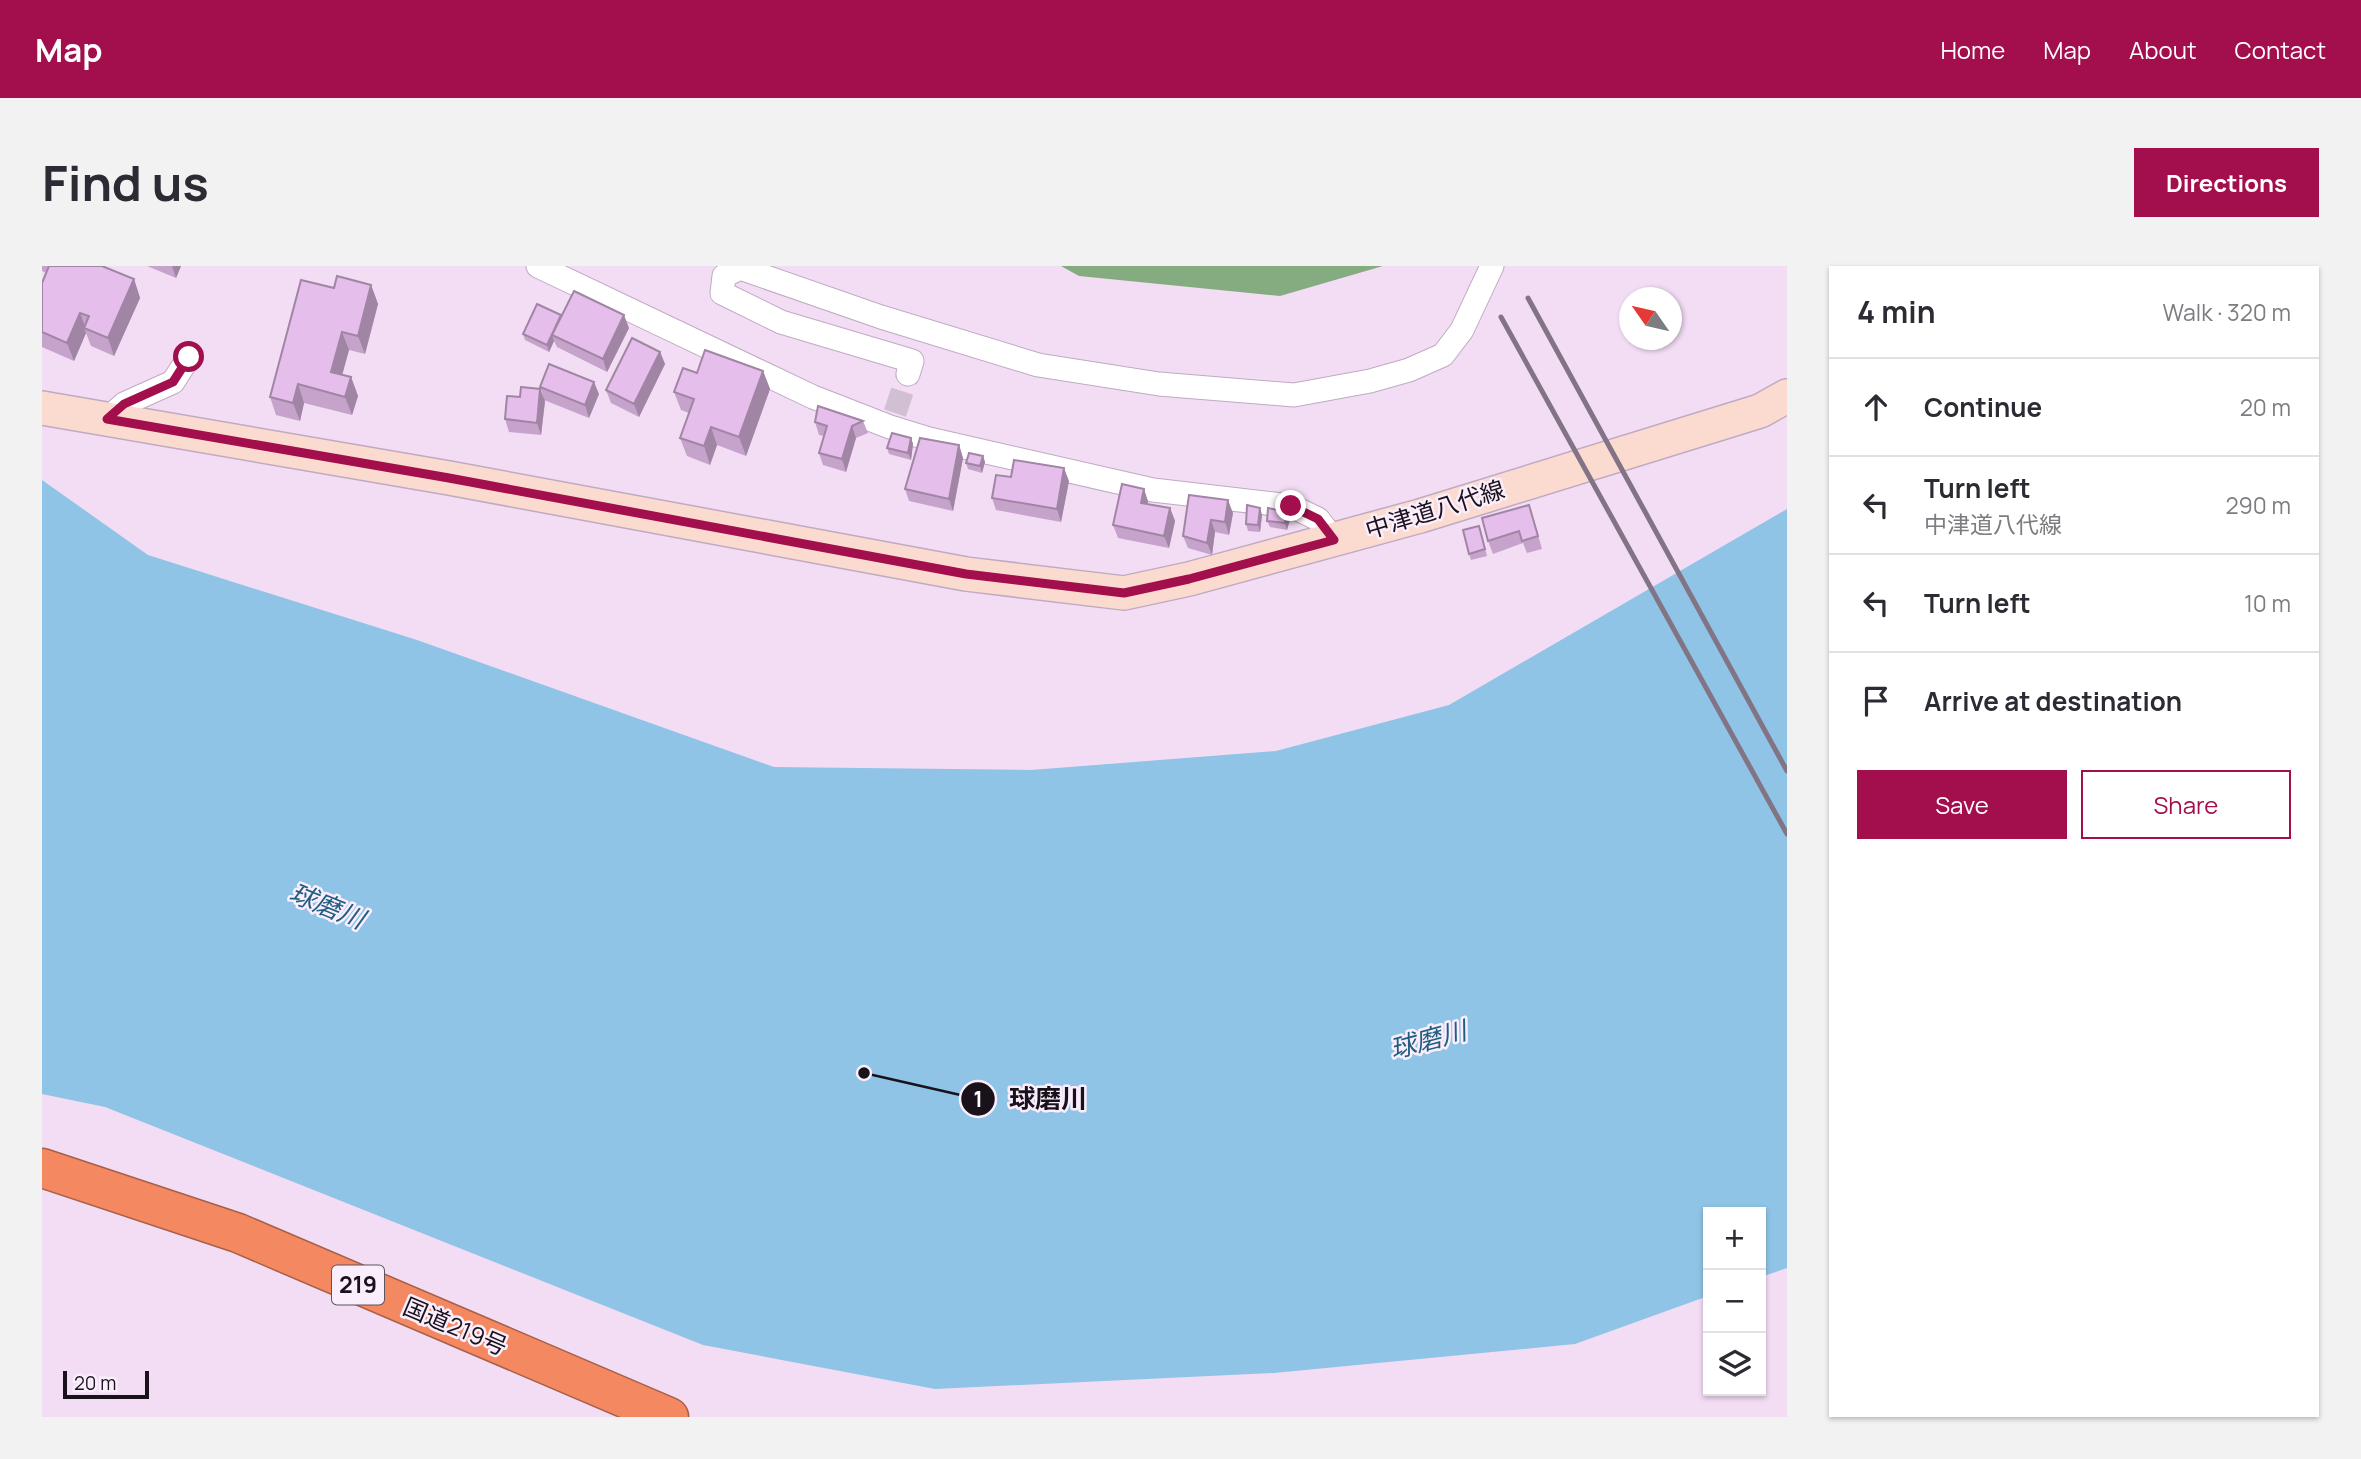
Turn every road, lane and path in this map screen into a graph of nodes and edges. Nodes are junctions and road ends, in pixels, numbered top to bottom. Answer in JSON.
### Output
{"nodes":[{"id":1,"x":538,"y":266,"type":"edge"},
{"id":2,"x":1492,"y":266,"type":"edge"},
{"id":3,"x":189,"y":357,"type":"dead end"},
{"id":4,"x":908,"y":374,"type":"dead end"},
{"id":5,"x":1787,"y":397,"type":"edge"},
{"id":6,"x":42,"y":408,"type":"edge"},
{"id":7,"x":107,"y":419,"type":"junction"},
{"id":8,"x":1334,"y":540,"type":"junction"},
{"id":9,"x":42,"y":1168,"type":"edge"},
{"id":10,"x":669,"y":1417,"type":"edge"}],
"edges":[{"from":1,"to":8,"type":"street"},
{"from":2,"to":4,"type":"street"},
{"from":3,"to":7,"type":"street"},
{"from":5,"to":8,"type":"main road","name":"中津道八代線"},
{"from":6,"to":7,"type":"main road","name":"中津道八代線"},
{"from":7,"to":8,"type":"main road","name":"中津道八代線"},
{"from":9,"to":10,"type":"highway","name":"国道219号","number":"219"}]}
